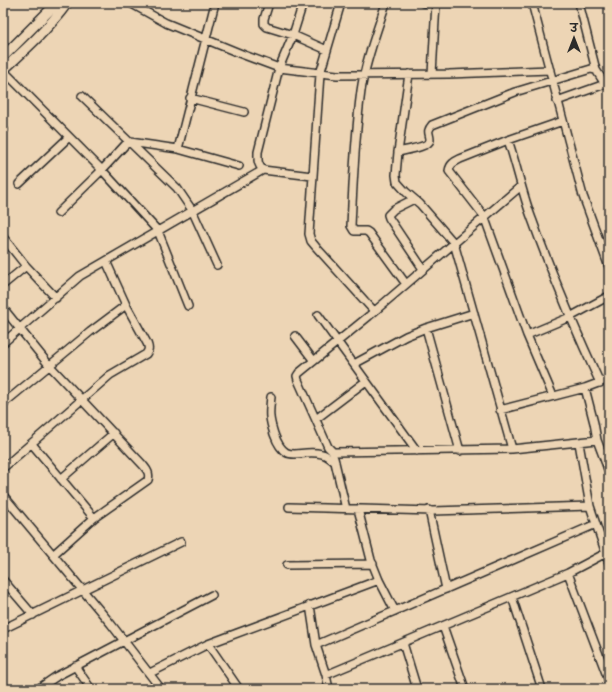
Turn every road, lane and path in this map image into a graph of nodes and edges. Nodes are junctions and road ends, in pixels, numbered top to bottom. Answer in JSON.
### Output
{"nodes":[{"id":1,"x":67,"y":3,"type":"edge"},
{"id":2,"x":130,"y":3,"type":"edge"},
{"id":3,"x":215,"y":3,"type":"edge"},
{"id":4,"x":269,"y":3,"type":"edge"},
{"id":5,"x":303,"y":3,"type":"edge"},
{"id":6,"x":341,"y":3,"type":"edge"},
{"id":7,"x":386,"y":3,"type":"edge"},
{"id":8,"x":424,"y":3,"type":"edge"},
{"id":9,"x":436,"y":3,"type":"edge"},
{"id":10,"x":469,"y":3,"type":"edge"},
{"id":11,"x":532,"y":3,"type":"edge"},
{"id":12,"x":579,"y":3,"type":"edge"},
{"id":13,"x":55,"y":7,"type":"edge"},
{"id":14,"x":293,"y":35,"type":"junction"},
{"id":15,"x":206,"y":40,"type":"junction"},
{"id":16,"x":327,"y":50,"type":"junction"},
{"id":17,"x":3,"y":57,"type":"edge"},
{"id":18,"x":279,"y":68,"type":"junction"},
{"id":19,"x":3,"y":70,"type":"edge"},
{"id":20,"x":550,"y":70,"type":"junction"},
{"id":21,"x":596,"y":70,"type":"junction"},
{"id":22,"x":320,"y":74,"type":"junction"},
{"id":23,"x":409,"y":74,"type":"junction"},
{"id":24,"x":432,"y":74,"type":"junction"},
{"id":25,"x":364,"y":75,"type":"junction"},
{"id":26,"x":553,"y":82,"type":"junction"},
{"id":27,"x":607,"y":84,"type":"edge"},
{"id":28,"x":82,"y":96,"type":"dead end"},
{"id":29,"x":190,"y":98,"type":"junction"},
{"id":30,"x":558,"y":101,"type":"junction"},
{"id":31,"x":244,"y":112,"type":"dead end"},
{"id":32,"x":563,"y":121,"type":"junction"},
{"id":33,"x":70,"y":137,"type":"junction"},
{"id":34,"x":508,"y":140,"type":"junction"},
{"id":35,"x":130,"y":142,"type":"junction"},
{"id":36,"x":178,"y":149,"type":"junction"},
{"id":37,"x":398,"y":152,"type":"junction"},
{"id":38,"x":239,"y":166,"type":"dead end"},
{"id":39,"x":102,"y":170,"type":"junction"},
{"id":40,"x":263,"y":170,"type":"junction"},
{"id":41,"x":312,"y":176,"type":"junction"},
{"id":42,"x":20,"y":184,"type":"dead end"},
{"id":43,"x":521,"y":186,"type":"junction"},
{"id":44,"x":414,"y":199,"type":"junction"},
{"id":45,"x":192,"y":210,"type":"junction"},
{"id":46,"x":58,"y":212,"type":"dead end"},
{"id":47,"x":484,"y":216,"type":"junction"},
{"id":48,"x":158,"y":231,"type":"junction"},
{"id":49,"x":3,"y":237,"type":"edge"},
{"id":50,"x":454,"y":243,"type":"junction"},
{"id":51,"x":106,"y":261,"type":"junction"},
{"id":52,"x":217,"y":264,"type":"dead end"},
{"id":53,"x":26,"y":266,"type":"junction"},
{"id":54,"x":609,"y":267,"type":"edge"},
{"id":55,"x":423,"y":269,"type":"junction"},
{"id":56,"x":406,"y":284,"type":"junction"},
{"id":57,"x":3,"y":286,"type":"edge"},
{"id":58,"x":609,"y":296,"type":"edge"},
{"id":59,"x":56,"y":298,"type":"junction"},
{"id":60,"x":126,"y":305,"type":"junction"},
{"id":61,"x":188,"y":306,"type":"dead end"},
{"id":62,"x":3,"y":308,"type":"edge"},
{"id":63,"x":374,"y":312,"type":"junction"},
{"id":64,"x":474,"y":312,"type":"junction"},
{"id":65,"x":318,"y":314,"type":"dead end"},
{"id":66,"x":570,"y":318,"type":"junction"},
{"id":67,"x":20,"y":328,"type":"junction"},
{"id":68,"x":426,"y":328,"type":"junction"},
{"id":69,"x":527,"y":335,"type":"junction"},
{"id":70,"x":295,"y":336,"type":"dead end"},
{"id":71,"x":338,"y":341,"type":"junction"},
{"id":72,"x":3,"y":344,"type":"edge"},
{"id":73,"x":314,"y":361,"type":"junction"},
{"id":74,"x":354,"y":364,"type":"junction"},
{"id":75,"x":50,"y":365,"type":"junction"},
{"id":76,"x":609,"y":379,"type":"edge"},
{"id":77,"x":366,"y":380,"type":"junction"},
{"id":78,"x":600,"y":383,"type":"junction"},
{"id":79,"x":585,"y":388,"type":"junction"},
{"id":80,"x":553,"y":396,"type":"junction"},
{"id":81,"x":271,"y":397,"type":"dead end"},
{"id":82,"x":83,"y":400,"type":"junction"},
{"id":83,"x":3,"y":404,"type":"edge"},
{"id":84,"x":500,"y":410,"type":"junction"},
{"id":85,"x":316,"y":419,"type":"junction"},
{"id":86,"x":114,"y":434,"type":"junction"},
{"id":87,"x":597,"y":440,"type":"junction"},
{"id":88,"x":579,"y":443,"type":"junction"},
{"id":89,"x":32,"y":444,"type":"junction"},
{"id":90,"x":512,"y":450,"type":"junction"},
{"id":91,"x":417,"y":451,"type":"junction"},
{"id":92,"x":460,"y":451,"type":"junction"},
{"id":93,"x":333,"y":452,"type":"junction"},
{"id":94,"x":335,"y":462,"type":"junction"},
{"id":95,"x":3,"y":468,"type":"edge"},
{"id":96,"x":609,"y":472,"type":"edge"},
{"id":97,"x":61,"y":479,"type":"junction"},
{"id":98,"x":3,"y":495,"type":"edge"},
{"id":99,"x":590,"y":506,"type":"junction"},
{"id":100,"x":289,"y":508,"type":"dead end"},
{"id":101,"x":346,"y":509,"type":"junction"},
{"id":102,"x":358,"y":509,"type":"junction"},
{"id":103,"x":429,"y":510,"type":"junction"},
{"id":104,"x":94,"y":518,"type":"junction"},
{"id":105,"x":596,"y":524,"type":"junction"},
{"id":106,"x":181,"y":542,"type":"dead end"},
{"id":107,"x":606,"y":553,"type":"junction"},
{"id":108,"x":54,"y":554,"type":"junction"},
{"id":109,"x":609,"y":563,"type":"edge"},
{"id":110,"x":373,"y":564,"type":"junction"},
{"id":111,"x":287,"y":565,"type":"dead end"},
{"id":112,"x":568,"y":573,"type":"junction"},
{"id":113,"x":3,"y":580,"type":"edge"},
{"id":114,"x":379,"y":580,"type":"junction"},
{"id":115,"x":446,"y":589,"type":"junction"},
{"id":116,"x":82,"y":590,"type":"junction"},
{"id":117,"x":212,"y":595,"type":"dead end"},
{"id":118,"x":512,"y":597,"type":"junction"},
{"id":119,"x":310,"y":605,"type":"junction"},
{"id":120,"x":395,"y":611,"type":"junction"},
{"id":121,"x":33,"y":615,"type":"junction"},
{"id":122,"x":443,"y":626,"type":"junction"},
{"id":123,"x":3,"y":630,"type":"edge"},
{"id":124,"x":125,"y":641,"type":"junction"},
{"id":125,"x":403,"y":643,"type":"junction"},
{"id":126,"x":208,"y":644,"type":"junction"},
{"id":127,"x":316,"y":645,"type":"junction"},
{"id":128,"x":75,"y":666,"type":"junction"},
{"id":129,"x":150,"y":672,"type":"junction"},
{"id":130,"x":608,"y":672,"type":"edge"},
{"id":131,"x":326,"y":676,"type":"junction"},
{"id":132,"x":609,"y":681,"type":"edge"},
{"id":133,"x":38,"y":689,"type":"edge"},
{"id":134,"x":92,"y":689,"type":"edge"},
{"id":135,"x":161,"y":689,"type":"edge"},
{"id":136,"x":239,"y":689,"type":"edge"},
{"id":137,"x":329,"y":689,"type":"edge"},
{"id":138,"x":417,"y":689,"type":"edge"},
{"id":139,"x":465,"y":689,"type":"edge"},
{"id":140,"x":542,"y":689,"type":"edge"}],
"edges":[{"from":1,"to":13,"type":"street"},
{"from":2,"to":15,"type":"street"},
{"from":3,"to":15,"type":"street"},
{"from":4,"to":14,"type":"street"},
{"from":5,"to":14,"type":"street"},
{"from":6,"to":16,"type":"street"},
{"from":7,"to":25,"type":"street"},
{"from":8,"to":9,"type":"street"},
{"from":9,"to":10,"type":"street"},
{"from":9,"to":24,"type":"street"},
{"from":11,"to":20,"type":"street"},
{"from":12,"to":21,"type":"street"},
{"from":13,"to":17,"type":"street"},
{"from":13,"to":19,"type":"street"},
{"from":14,"to":16,"type":"street"},
{"from":14,"to":18,"type":"street"},
{"from":15,"to":18,"type":"street"},
{"from":15,"to":29,"type":"street"},
{"from":16,"to":22,"type":"street"},
{"from":18,"to":22,"type":"street"},
{"from":18,"to":40,"type":"street"},
{"from":19,"to":33,"type":"street"},
{"from":20,"to":24,"type":"street"},
{"from":20,"to":26,"type":"street"},
{"from":21,"to":26,"type":"street"},
{"from":21,"to":27,"type":"street"},
{"from":22,"to":25,"type":"street"},
{"from":22,"to":41,"type":"street"},
{"from":23,"to":24,"type":"street"},
{"from":23,"to":25,"type":"street"},
{"from":23,"to":37,"type":"street"},
{"from":25,"to":56,"type":"street"},
{"from":26,"to":30,"type":"street"},
{"from":26,"to":37,"type":"street"},
{"from":27,"to":30,"type":"street"},
{"from":28,"to":35,"type":"street"},
{"from":29,"to":31,"type":"street"},
{"from":29,"to":36,"type":"street"},
{"from":30,"to":32,"type":"street"},
{"from":32,"to":34,"type":"street"},
{"from":32,"to":54,"type":"street"},
{"from":33,"to":39,"type":"street"},
{"from":33,"to":42,"type":"street"},
{"from":34,"to":43,"type":"street"},
{"from":34,"to":47,"type":"street"},
{"from":35,"to":36,"type":"street"},
{"from":35,"to":39,"type":"street"},
{"from":35,"to":45,"type":"street"},
{"from":36,"to":38,"type":"street"},
{"from":37,"to":44,"type":"street"},
{"from":39,"to":46,"type":"street"},
{"from":39,"to":48,"type":"street"},
{"from":40,"to":41,"type":"street"},
{"from":40,"to":45,"type":"street"},
{"from":41,"to":63,"type":"street"},
{"from":43,"to":47,"type":"street"},
{"from":43,"to":66,"type":"street"},
{"from":44,"to":50,"type":"street"},
{"from":44,"to":55,"type":"street"},
{"from":45,"to":48,"type":"street"},
{"from":45,"to":52,"type":"street"},
{"from":47,"to":50,"type":"street"},
{"from":47,"to":69,"type":"street"},
{"from":48,"to":51,"type":"street"},
{"from":48,"to":61,"type":"street"},
{"from":49,"to":53,"type":"street"},
{"from":50,"to":55,"type":"street"},
{"from":50,"to":64,"type":"street"},
{"from":51,"to":59,"type":"street"},
{"from":51,"to":60,"type":"street"},
{"from":53,"to":57,"type":"street"},
{"from":53,"to":59,"type":"street"},
{"from":55,"to":56,"type":"street"},
{"from":56,"to":63,"type":"street"},
{"from":58,"to":66,"type":"street"},
{"from":59,"to":67,"type":"street"},
{"from":60,"to":75,"type":"street"},
{"from":60,"to":82,"type":"street"},
{"from":62,"to":67,"type":"street"},
{"from":63,"to":71,"type":"street"},
{"from":64,"to":68,"type":"street"},
{"from":64,"to":84,"type":"street"},
{"from":65,"to":71,"type":"street"},
{"from":66,"to":69,"type":"street"},
{"from":66,"to":78,"type":"street"},
{"from":67,"to":72,"type":"street"},
{"from":67,"to":75,"type":"street"},
{"from":68,"to":74,"type":"street"},
{"from":68,"to":92,"type":"street"},
{"from":69,"to":80,"type":"street"},
{"from":70,"to":73,"type":"street"},
{"from":71,"to":73,"type":"street"},
{"from":71,"to":74,"type":"street"},
{"from":73,"to":85,"type":"street"},
{"from":74,"to":77,"type":"street"},
{"from":75,"to":82,"type":"street"},
{"from":75,"to":83,"type":"street"},
{"from":76,"to":78,"type":"street"},
{"from":77,"to":85,"type":"street"},
{"from":77,"to":91,"type":"street"},
{"from":78,"to":79,"type":"street"},
{"from":79,"to":80,"type":"street"},
{"from":79,"to":87,"type":"street"},
{"from":80,"to":84,"type":"street"},
{"from":81,"to":94,"type":"street"},
{"from":82,"to":86,"type":"street"},
{"from":82,"to":89,"type":"street"},
{"from":84,"to":90,"type":"street"},
{"from":85,"to":93,"type":"street"},
{"from":86,"to":97,"type":"street"},
{"from":86,"to":104,"type":"street"},
{"from":87,"to":88,"type":"street"},
{"from":87,"to":96,"type":"street"},
{"from":88,"to":90,"type":"street"},
{"from":88,"to":99,"type":"street"},
{"from":89,"to":95,"type":"street"},
{"from":89,"to":97,"type":"street"},
{"from":90,"to":92,"type":"street"},
{"from":91,"to":92,"type":"street"},
{"from":91,"to":93,"type":"street"},
{"from":93,"to":94,"type":"street"},
{"from":94,"to":101,"type":"street"},
{"from":97,"to":104,"type":"street"},
{"from":98,"to":108,"type":"street"},
{"from":99,"to":103,"type":"street"},
{"from":99,"to":105,"type":"street"},
{"from":100,"to":101,"type":"street"},
{"from":101,"to":102,"type":"street"},
{"from":102,"to":103,"type":"street"},
{"from":102,"to":110,"type":"street"},
{"from":103,"to":115,"type":"street"},
{"from":104,"to":108,"type":"street"},
{"from":105,"to":107,"type":"street"},
{"from":105,"to":115,"type":"street"},
{"from":106,"to":116,"type":"street"},
{"from":107,"to":109,"type":"street"},
{"from":107,"to":112,"type":"street"},
{"from":108,"to":116,"type":"street"},
{"from":110,"to":111,"type":"street"},
{"from":110,"to":114,"type":"street"},
{"from":112,"to":118,"type":"street"},
{"from":112,"to":130,"type":"street"},
{"from":113,"to":121,"type":"street"},
{"from":114,"to":119,"type":"street"},
{"from":114,"to":120,"type":"street"},
{"from":115,"to":120,"type":"street"},
{"from":116,"to":121,"type":"street"},
{"from":116,"to":124,"type":"street"},
{"from":117,"to":124,"type":"street"},
{"from":118,"to":122,"type":"street"},
{"from":118,"to":140,"type":"street"},
{"from":119,"to":126,"type":"street"},
{"from":119,"to":127,"type":"street"},
{"from":120,"to":127,"type":"street"},
{"from":121,"to":123,"type":"street"},
{"from":122,"to":125,"type":"street"},
{"from":122,"to":139,"type":"street"},
{"from":124,"to":128,"type":"street"},
{"from":124,"to":129,"type":"street"},
{"from":125,"to":131,"type":"street"},
{"from":125,"to":138,"type":"street"},
{"from":126,"to":129,"type":"street"},
{"from":126,"to":136,"type":"street"},
{"from":127,"to":131,"type":"street"},
{"from":128,"to":133,"type":"street"},
{"from":128,"to":134,"type":"street"},
{"from":129,"to":135,"type":"street"},
{"from":130,"to":132,"type":"street"},
{"from":131,"to":137,"type":"street"}]}
